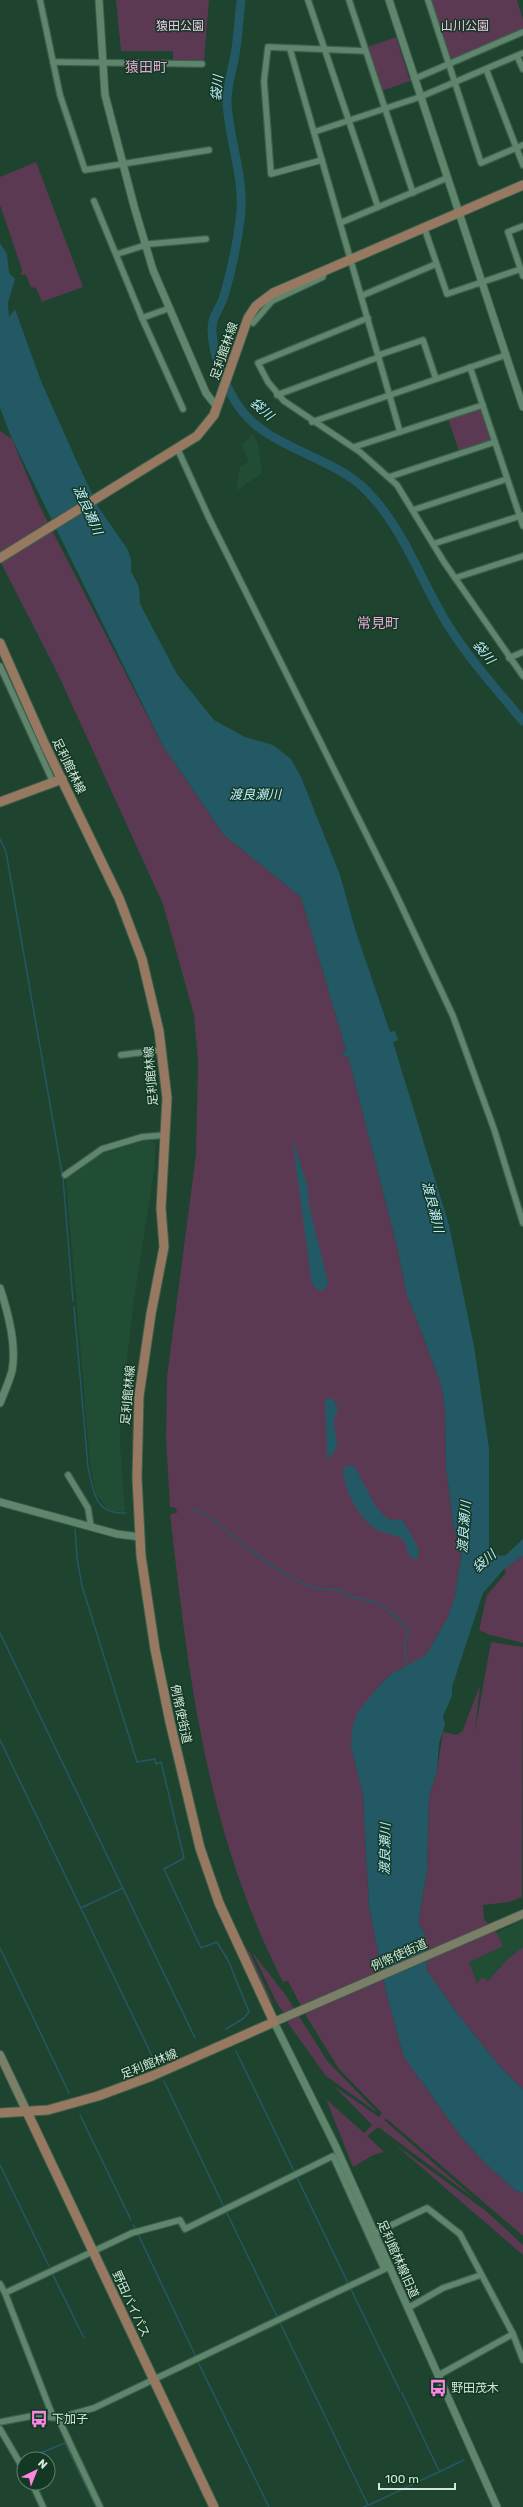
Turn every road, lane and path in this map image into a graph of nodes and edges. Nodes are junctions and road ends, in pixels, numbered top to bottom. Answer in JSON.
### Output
{"nodes":[{"id":1,"x":40,"y":0,"type":"edge"},
{"id":2,"x":99,"y":0,"type":"edge"},
{"id":3,"x":308,"y":0,"type":"edge"},
{"id":4,"x":349,"y":0,"type":"edge"},
{"id":5,"x":389,"y":0,"type":"edge"},
{"id":6,"x":428,"y":0,"type":"edge"},
{"id":7,"x":523,"y":32,"type":"edge"},
{"id":8,"x":290,"y":49,"type":"junction"},
{"id":9,"x":325,"y":49,"type":"junction"},
{"id":10,"x":365,"y":51,"type":"junction"},
{"id":11,"x":520,"y":54,"type":"edge"},
{"id":12,"x":53,"y":62,"type":"junction"},
{"id":13,"x":103,"y":62,"type":"junction"},
{"id":14,"x":202,"y":64,"type":"dead end"},
{"id":15,"x":449,"y":64,"type":"junction"},
{"id":16,"x":486,"y":69,"type":"junction"},
{"id":17,"x":523,"y":69,"type":"edge"},
{"id":18,"x":414,"y":79,"type":"junction"},
{"id":19,"x":455,"y":82,"type":"junction"},
{"id":20,"x":420,"y":97,"type":"junction"},
{"id":21,"x":385,"y":109,"type":"junction"},
{"id":22,"x":349,"y":120,"type":"junction"},
{"id":23,"x":314,"y":132,"type":"junction"},
{"id":24,"x":523,"y":145,"type":"edge"},
{"id":25,"x":516,"y":148,"type":"junction"},
{"id":26,"x":209,"y":150,"type":"dead end"},
{"id":27,"x":322,"y":160,"type":"junction"},
{"id":28,"x":123,"y":164,"type":"junction"},
{"id":29,"x":523,"y":165,"type":"edge"},
{"id":30,"x":447,"y":178,"type":"junction"},
{"id":31,"x":523,"y":185,"type":"edge"},
{"id":32,"x":413,"y":192,"type":"junction"},
{"id":33,"x":94,"y":201,"type":"dead end"},
{"id":34,"x":378,"y":207,"type":"junction"},
{"id":35,"x":458,"y":213,"type":"junction"},
{"id":36,"x":340,"y":223,"type":"junction"},
{"id":37,"x":523,"y":226,"type":"edge"},
{"id":38,"x":424,"y":227,"type":"junction"},
{"id":39,"x":206,"y":239,"type":"dead end"},
{"id":40,"x":145,"y":245,"type":"junction"},
{"id":41,"x":117,"y":254,"type":"junction"},
{"id":42,"x":351,"y":258,"type":"junction"},
{"id":43,"x":436,"y":264,"type":"junction"},
{"id":44,"x":521,"y":269,"type":"junction"},
{"id":45,"x":324,"y":270,"type":"junction"},
{"id":46,"x":523,"y":276,"type":"edge"},
{"id":47,"x":481,"y":282,"type":"junction"},
{"id":48,"x":361,"y":296,"type":"junction"},
{"id":49,"x":170,"y":308,"type":"junction"},
{"id":50,"x":142,"y":318,"type":"junction"},
{"id":51,"x":368,"y":318,"type":"junction"},
{"id":52,"x":253,"y":323,"type":"dead end"},
{"id":53,"x":506,"y":355,"type":"junction"},
{"id":54,"x":379,"y":356,"type":"junction"},
{"id":55,"x":470,"y":367,"type":"junction"},
{"id":56,"x":436,"y":379,"type":"junction"},
{"id":57,"x":277,"y":395,"type":"junction"},
{"id":58,"x":390,"y":395,"type":"junction"},
{"id":59,"x":483,"y":405,"type":"junction"},
{"id":60,"x":217,"y":406,"type":"junction"},
{"id":61,"x":523,"y":407,"type":"edge"},
{"id":62,"x":183,"y":409,"type":"dead end"},
{"id":63,"x":312,"y":422,"type":"junction"},
{"id":64,"x":400,"y":432,"type":"junction"},
{"id":65,"x":495,"y":442,"type":"junction"},
{"id":66,"x":354,"y":447,"type":"junction"},
{"id":67,"x":175,"y":452,"type":"junction"},
{"id":68,"x":389,"y":477,"type":"junction"},
{"id":69,"x":507,"y":479,"type":"junction"},
{"id":70,"x":414,"y":510,"type":"junction"},
{"id":71,"x":521,"y":515,"type":"edge"},
{"id":72,"x":523,"y":526,"type":"edge"},
{"id":73,"x":433,"y":544,"type":"junction"},
{"id":74,"x":523,"y":556,"type":"edge"},
{"id":75,"x":0,"y":558,"type":"edge"},
{"id":76,"x":455,"y":578,"type":"junction"},
{"id":77,"x":0,"y":643,"type":"edge"},
{"id":78,"x":523,"y":652,"type":"edge"},
{"id":79,"x":509,"y":658,"type":"junction"},
{"id":80,"x":0,"y":666,"type":"edge"},
{"id":81,"x":523,"y":676,"type":"edge"},
{"id":82,"x":62,"y":779,"type":"junction"},
{"id":83,"x":53,"y":782,"type":"junction"},
{"id":84,"x":0,"y":802,"type":"edge"},
{"id":85,"x":162,"y":1050,"type":"junction"},
{"id":86,"x":121,"y":1055,"type":"dead end"},
{"id":87,"x":166,"y":1135,"type":"junction"},
{"id":88,"x":65,"y":1175,"type":"dead end"},
{"id":89,"x":523,"y":1223,"type":"edge"},
{"id":90,"x":0,"y":1288,"type":"edge"},
{"id":91,"x":0,"y":1403,"type":"edge"},
{"id":92,"x":68,"y":1475,"type":"dead end"},
{"id":93,"x":0,"y":1502,"type":"edge"},
{"id":94,"x":92,"y":1527,"type":"junction"},
{"id":95,"x":140,"y":1537,"type":"junction"},
{"id":96,"x":523,"y":1914,"type":"edge"},
{"id":97,"x":274,"y":2022,"type":"junction"},
{"id":98,"x":0,"y":2055,"type":"edge"},
{"id":99,"x":27,"y":2112,"type":"junction"},
{"id":100,"x":0,"y":2113,"type":"edge"},
{"id":101,"x":375,"y":2233,"type":"junction"},
{"id":102,"x":93,"y":2251,"type":"junction"},
{"id":103,"x":387,"y":2268,"type":"junction"},
{"id":104,"x":481,"y":2275,"type":"junction"},
{"id":105,"x":0,"y":2284,"type":"edge"},
{"id":106,"x":5,"y":2293,"type":"junction"},
{"id":107,"x":408,"y":2308,"type":"junction"},
{"id":108,"x":513,"y":2334,"type":"junction"},
{"id":109,"x":523,"y":2360,"type":"edge"},
{"id":110,"x":439,"y":2375,"type":"junction"},
{"id":111,"x":154,"y":2379,"type":"junction"},
{"id":112,"x":56,"y":2418,"type":"junction"},
{"id":113,"x":0,"y":2422,"type":"edge"},
{"id":114,"x":0,"y":2429,"type":"edge"},
{"id":115,"x":16,"y":2456,"type":"edge"},
{"id":116,"x":36,"y":2491,"type":"edge"},
{"id":117,"x":43,"y":2507,"type":"edge"},
{"id":118,"x":100,"y":2507,"type":"edge"},
{"id":119,"x":214,"y":2507,"type":"edge"},
{"id":120,"x":497,"y":2507,"type":"edge"}],
"edges":[{"from":1,"to":12,"type":"street"},
{"from":2,"to":13,"type":"street"},
{"from":3,"to":9,"type":"street"},
{"from":4,"to":10,"type":"street"},
{"from":5,"to":18,"type":"street"},
{"from":6,"to":15,"type":"street"},
{"from":7,"to":15,"type":"street"},
{"from":8,"to":9,"type":"street"},
{"from":8,"to":23,"type":"street"},
{"from":8,"to":27,"type":"street"},
{"from":9,"to":10,"type":"street"},
{"from":9,"to":22,"type":"street"},
{"from":10,"to":21,"type":"street"},
{"from":11,"to":16,"type":"street"},
{"from":11,"to":17,"type":"street"},
{"from":12,"to":13,"type":"street"},
{"from":12,"to":28,"type":"street"},
{"from":13,"to":14,"type":"street"},
{"from":13,"to":28,"type":"street"},
{"from":15,"to":18,"type":"street"},
{"from":15,"to":19,"type":"street"},
{"from":16,"to":19,"type":"street"},
{"from":16,"to":25,"type":"street"},
{"from":18,"to":20,"type":"street"},
{"from":19,"to":20,"type":"street"},
{"from":19,"to":25,"type":"street"},
{"from":20,"to":21,"type":"street"},
{"from":20,"to":30,"type":"street"},
{"from":21,"to":22,"type":"street"},
{"from":21,"to":32,"type":"street"},
{"from":22,"to":23,"type":"street"},
{"from":22,"to":34,"type":"street"},
{"from":23,"to":27,"type":"street"},
{"from":24,"to":25,"type":"street"},
{"from":25,"to":29,"type":"street"},
{"from":26,"to":28,"type":"street"},
{"from":27,"to":36,"type":"street"},
{"from":28,"to":40,"type":"street"},
{"from":30,"to":32,"type":"street"},
{"from":30,"to":35,"type":"street"},
{"from":31,"to":35,"type":"main road","name":"足利館林線"},
{"from":32,"to":34,"type":"street"},
{"from":33,"to":41,"type":"street"},
{"from":34,"to":36,"type":"street"},
{"from":35,"to":38,"type":"main road","name":"足利館林線"},
{"from":35,"to":47,"type":"street"},
{"from":36,"to":42,"type":"street"},
{"from":37,"to":44,"type":"street"},
{"from":38,"to":42,"type":"main road","name":"足利館林線"},
{"from":38,"to":43,"type":"street"},
{"from":39,"to":40,"type":"street"},
{"from":40,"to":41,"type":"street"},
{"from":40,"to":49,"type":"street"},
{"from":41,"to":50,"type":"street"},
{"from":42,"to":45,"type":"main road","name":"足利館林線"},
{"from":42,"to":48,"type":"street"},
{"from":43,"to":47,"type":"street"},
{"from":43,"to":48,"type":"street"},
{"from":44,"to":46,"type":"street"},
{"from":44,"to":47,"type":"street"},
{"from":45,"to":52,"type":"street"},
{"from":45,"to":60,"type":"main road","name":"足利館林線"},
{"from":47,"to":53,"type":"street"},
{"from":48,"to":51,"type":"street"},
{"from":49,"to":50,"type":"street"},
{"from":49,"to":60,"type":"street"},
{"from":50,"to":62,"type":"street"},
{"from":51,"to":54,"type":"street"},
{"from":51,"to":57,"type":"street"},
{"from":53,"to":55,"type":"street"},
{"from":53,"to":61,"type":"street"},
{"from":54,"to":56,"type":"street"},
{"from":54,"to":57,"type":"street"},
{"from":54,"to":58,"type":"street"},
{"from":55,"to":56,"type":"street"},
{"from":55,"to":59,"type":"street"},
{"from":56,"to":58,"type":"street"},
{"from":57,"to":63,"type":"street"},
{"from":58,"to":63,"type":"street"},
{"from":58,"to":64,"type":"street"},
{"from":59,"to":64,"type":"street"},
{"from":59,"to":65,"type":"street"},
{"from":60,"to":67,"type":"main road","name":"足利館林線"},
{"from":63,"to":66,"type":"street"},
{"from":64,"to":66,"type":"street"},
{"from":65,"to":68,"type":"street"},
{"from":65,"to":69,"type":"street"},
{"from":66,"to":68,"type":"street"},
{"from":67,"to":75,"type":"main road","name":"足利館林線"},
{"from":67,"to":89,"type":"street"},
{"from":68,"to":70,"type":"street"},
{"from":69,"to":70,"type":"street"},
{"from":69,"to":71,"type":"street"},
{"from":70,"to":73,"type":"street"},
{"from":71,"to":72,"type":"street"},
{"from":71,"to":73,"type":"street"},
{"from":73,"to":76,"type":"street"},
{"from":74,"to":76,"type":"street"},
{"from":76,"to":79,"type":"street"},
{"from":77,"to":82,"type":"main road","name":"足利館林線"},
{"from":78,"to":79,"type":"street"},
{"from":79,"to":81,"type":"street"},
{"from":80,"to":83,"type":"street"},
{"from":82,"to":83,"type":"main road"},
{"from":82,"to":85,"type":"main road","name":"足利館林線"},
{"from":83,"to":84,"type":"main road"},
{"from":85,"to":86,"type":"street"},
{"from":85,"to":87,"type":"main road","name":"足利館林線"},
{"from":87,"to":88,"type":"street"},
{"from":87,"to":95,"type":"main road","name":"足利館林線"},
{"from":90,"to":91,"type":"street"},
{"from":92,"to":94,"type":"street"},
{"from":93,"to":94,"type":"street"},
{"from":94,"to":95,"type":"street"},
{"from":95,"to":97,"type":"main road","name":"例幣使街道"},
{"from":96,"to":97,"type":"main road","name":"例幣使街道"},
{"from":97,"to":99,"type":"main road","name":"足利館林線"},
{"from":97,"to":101,"type":"street","name":"足利館林線旧道"},
{"from":98,"to":99,"type":"main road"},
{"from":99,"to":100,"type":"main road","name":"足利館林線"},
{"from":99,"to":102,"type":"main road","name":"野田バイパス"},
{"from":101,"to":103,"type":"street","name":"足利館林線旧道"},
{"from":101,"to":104,"type":"street"},
{"from":102,"to":103,"type":"street"},
{"from":102,"to":106,"type":"street"},
{"from":102,"to":111,"type":"main road","name":"野田バイパス"},
{"from":103,"to":107,"type":"street","name":"足利館林線旧道"},
{"from":103,"to":111,"type":"street"},
{"from":104,"to":107,"type":"street"},
{"from":104,"to":108,"type":"street"},
{"from":105,"to":106,"type":"street"},
{"from":106,"to":112,"type":"street"},
{"from":107,"to":110,"type":"street","name":"足利館林線旧道"},
{"from":108,"to":109,"type":"street"},
{"from":108,"to":110,"type":"street"},
{"from":110,"to":120,"type":"street","name":"足利館林線旧道"},
{"from":111,"to":112,"type":"street"},
{"from":111,"to":119,"type":"main road","name":"野田バイパス"},
{"from":112,"to":113,"type":"street"},
{"from":112,"to":118,"type":"street"},
{"from":114,"to":115,"type":"street"},
{"from":116,"to":117,"type":"street"}]}
